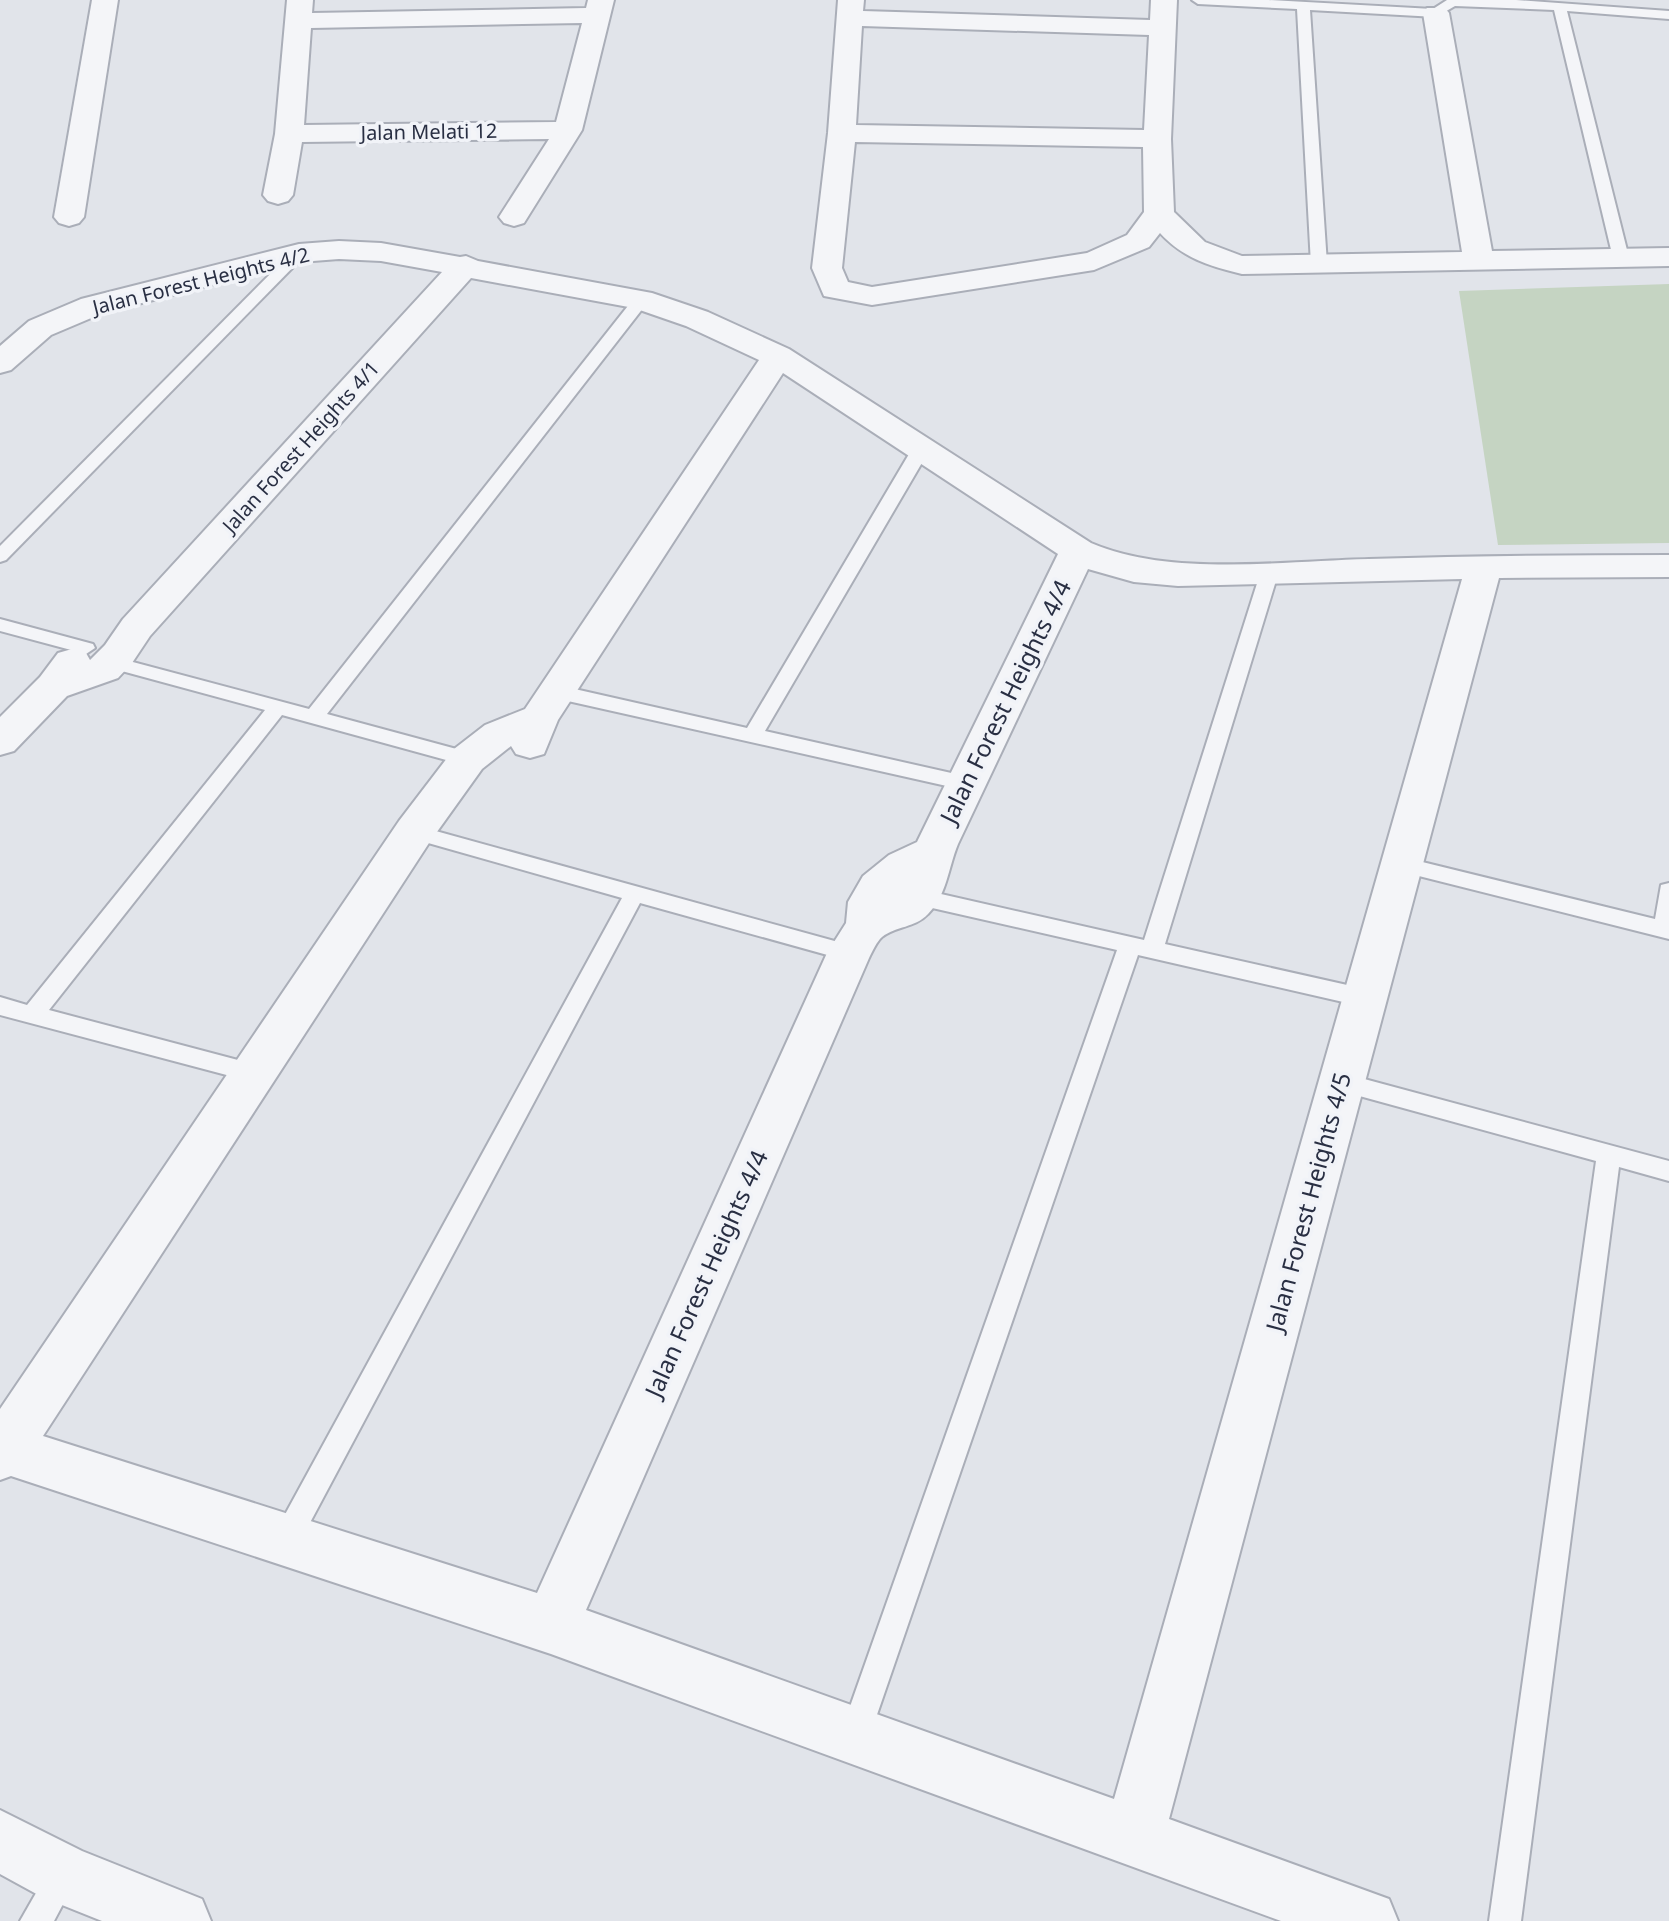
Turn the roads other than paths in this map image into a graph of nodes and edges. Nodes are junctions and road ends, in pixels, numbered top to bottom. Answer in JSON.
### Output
{"nodes":[{"id":1,"x":105,"y":0,"type":"edge"},
{"id":2,"x":1164,"y":0,"type":"edge"},
{"id":3,"x":1198,"y":0,"type":"edge"},
{"id":4,"x":1303,"y":6,"type":"junction"},
{"id":5,"x":598,"y":7,"type":"edge"},
{"id":6,"x":1560,"y":7,"type":"junction"},
{"id":7,"x":851,"y":9,"type":"edge"},
{"id":8,"x":299,"y":10,"type":"edge"},
{"id":9,"x":1436,"y":13,"type":"junction"},
{"id":10,"x":1669,"y":15,"type":"edge"},
{"id":11,"x":1163,"y":28,"type":"junction"},
{"id":12,"x":568,"y":130,"type":"junction"},
{"id":13,"x":842,"y":133,"type":"junction"},
{"id":14,"x":289,"y":134,"type":"junction"},
{"id":15,"x":1157,"y":139,"type":"junction"},
{"id":16,"x":278,"y":195,"type":"dead end"},
{"id":17,"x":1159,"y":213,"type":"junction"},
{"id":18,"x":69,"y":217,"type":"dead end"},
{"id":19,"x":514,"y":217,"type":"dead end"},
{"id":20,"x":299,"y":253,"type":"junction"},
{"id":21,"x":1669,"y":257,"type":"edge"},
{"id":22,"x":1621,"y":258,"type":"junction"},
{"id":23,"x":1479,"y":261,"type":"junction"},
{"id":24,"x":1319,"y":264,"type":"junction"},
{"id":25,"x":466,"y":265,"type":"junction"},
{"id":26,"x":641,"y":300,"type":"junction"},
{"id":27,"x":778,"y":356,"type":"junction"},
{"id":28,"x":0,"y":363,"type":"edge"},
{"id":29,"x":921,"y":449,"type":"junction"},
{"id":30,"x":1078,"y":551,"type":"junction"},
{"id":31,"x":0,"y":556,"type":"edge"},
{"id":32,"x":1669,"y":566,"type":"edge"},
{"id":33,"x":1484,"y":567,"type":"junction"},
{"id":34,"x":1269,"y":574,"type":"junction"},
{"id":35,"x":0,"y":625,"type":"edge"},
{"id":36,"x":100,"y":655,"type":"junction"},
{"id":37,"x":548,"y":706,"type":"junction"},
{"id":38,"x":278,"y":707,"type":"junction"},
{"id":39,"x":314,"y":717,"type":"junction"},
{"id":40,"x":752,"y":736,"type":"junction"},
{"id":41,"x":0,"y":741,"type":"edge"},
{"id":42,"x":456,"y":777,"type":"junction"},
{"id":43,"x":969,"y":784,"type":"junction"},
{"id":44,"x":414,"y":832,"type":"junction"},
{"id":45,"x":933,"y":852,"type":"junction"},
{"id":46,"x":1402,"y":865,"type":"junction"},
{"id":47,"x":1669,"y":891,"type":"edge"},
{"id":48,"x":635,"y":893,"type":"junction"},
{"id":49,"x":919,"y":897,"type":"junction"},
{"id":50,"x":1667,"y":930,"type":"edge"},
{"id":51,"x":858,"y":939,"type":"junction"},
{"id":52,"x":1141,"y":948,"type":"junction"},
{"id":53,"x":1365,"y":998,"type":"junction"},
{"id":54,"x":0,"y":1006,"type":"edge"},
{"id":55,"x":32,"y":1015,"type":"junction"},
{"id":56,"x":253,"y":1073,"type":"junction"},
{"id":57,"x":1342,"y":1082,"type":"junction"},
{"id":58,"x":1609,"y":1154,"type":"junction"},
{"id":59,"x":1669,"y":1171,"type":"edge"},
{"id":60,"x":2,"y":1450,"type":"edge"},
{"id":61,"x":286,"y":1540,"type":"junction"},
{"id":62,"x":551,"y":1626,"type":"junction"},
{"id":63,"x":855,"y":1735,"type":"junction"},
{"id":64,"x":1134,"y":1837,"type":"junction"},
{"id":65,"x":0,"y":1841,"type":"edge"},
{"id":66,"x":50,"y":1898,"type":"edge"},
{"id":67,"x":180,"y":1921,"type":"edge"},
{"id":68,"x":1367,"y":1921,"type":"edge"},
{"id":69,"x":1505,"y":1921,"type":"edge"}],
"edges":[{"from":1,"to":18,"type":"street"},
{"from":2,"to":11,"type":"street"},
{"from":3,"to":4,"type":"lane"},
{"from":4,"to":9,"type":"lane"},
{"from":4,"to":24,"type":"lane"},
{"from":5,"to":8,"type":"street"},
{"from":5,"to":12,"type":"street"},
{"from":6,"to":9,"type":"lane"},
{"from":6,"to":10,"type":"lane"},
{"from":6,"to":22,"type":"lane"},
{"from":7,"to":11,"type":"street"},
{"from":7,"to":13,"type":"street"},
{"from":8,"to":14,"type":"street"},
{"from":9,"to":23,"type":"street"},
{"from":11,"to":15,"type":"street"},
{"from":12,"to":14,"type":"street","name":"Jalan Melati 12"},
{"from":12,"to":19,"type":"street"},
{"from":13,"to":15,"type":"street"},
{"from":13,"to":17,"type":"street"},
{"from":14,"to":16,"type":"street"},
{"from":15,"to":17,"type":"street"},
{"from":17,"to":24,"type":"street"},
{"from":20,"to":25,"type":"street","name":"Jalan Forest Heights 4/2"},
{"from":20,"to":28,"type":"street","name":"Jalan Forest Heights 4/2"},
{"from":20,"to":31,"type":"lane"},
{"from":21,"to":22,"type":"street"},
{"from":22,"to":23,"type":"street"},
{"from":23,"to":24,"type":"street"},
{"from":25,"to":26,"type":"street","name":"Jalan Forest Heights 4/2"},
{"from":25,"to":36,"type":"street","name":"Jalan Forest Heights 4/1"},
{"from":26,"to":27,"type":"street","name":"Jalan Forest Heights 4/2"},
{"from":26,"to":39,"type":"lane"},
{"from":27,"to":29,"type":"street","name":"Jalan Forest Heights 4/2"},
{"from":27,"to":37,"type":"street"},
{"from":29,"to":30,"type":"street","name":"Jalan Forest Heights 4/2"},
{"from":29,"to":40,"type":"lane"},
{"from":30,"to":34,"type":"street","name":"Jalan Forest Heights 4/2"},
{"from":30,"to":43,"type":"street","name":"Jalan Forest Heights 4/4"},
{"from":32,"to":33,"type":"street","name":"Jalan Forest Heights 4/2"},
{"from":33,"to":34,"type":"street","name":"Jalan Forest Heights 4/2"},
{"from":33,"to":46,"type":"street","name":"Jalan Forest Heights 4/5"},
{"from":34,"to":52,"type":"lane"},
{"from":35,"to":36,"type":"lane"},
{"from":36,"to":38,"type":"lane"},
{"from":36,"to":41,"type":"street"},
{"from":37,"to":40,"type":"lane"},
{"from":37,"to":42,"type":"street"},
{"from":38,"to":39,"type":"lane"},
{"from":38,"to":55,"type":"lane"},
{"from":39,"to":42,"type":"lane"},
{"from":40,"to":43,"type":"lane"},
{"from":42,"to":44,"type":"street"},
{"from":43,"to":45,"type":"street","name":"Jalan Forest Heights 4/4"},
{"from":44,"to":48,"type":"lane"},
{"from":44,"to":56,"type":"street"},
{"from":45,"to":49,"type":"street","name":"Jalan Forest Heights 4/4"},
{"from":45,"to":51,"type":"street","name":"Jalan Forest Heights 4/4"},
{"from":46,"to":50,"type":"lane"},
{"from":46,"to":53,"type":"street","name":"Jalan Forest Heights 4/5"},
{"from":47,"to":50,"type":"lane"},
{"from":48,"to":51,"type":"lane"},
{"from":48,"to":61,"type":"lane"},
{"from":49,"to":51,"type":"street"},
{"from":49,"to":52,"type":"lane"},
{"from":51,"to":62,"type":"street","name":"Jalan Forest Heights 4/4"},
{"from":52,"to":53,"type":"lane"},
{"from":52,"to":63,"type":"lane"},
{"from":53,"to":57,"type":"street","name":"Jalan Forest Heights 4/5"},
{"from":54,"to":55,"type":"lane"},
{"from":55,"to":56,"type":"lane"},
{"from":56,"to":60,"type":"street"},
{"from":57,"to":58,"type":"lane"},
{"from":57,"to":64,"type":"street","name":"Jalan Forest Heights 4/5"},
{"from":58,"to":59,"type":"lane"},
{"from":58,"to":69,"type":"lane"},
{"from":60,"to":61,"type":"street"},
{"from":61,"to":62,"type":"street"},
{"from":62,"to":63,"type":"street"},
{"from":63,"to":64,"type":"street"},
{"from":64,"to":68,"type":"street"},
{"from":65,"to":66,"type":"street"},
{"from":66,"to":67,"type":"street"}]}
